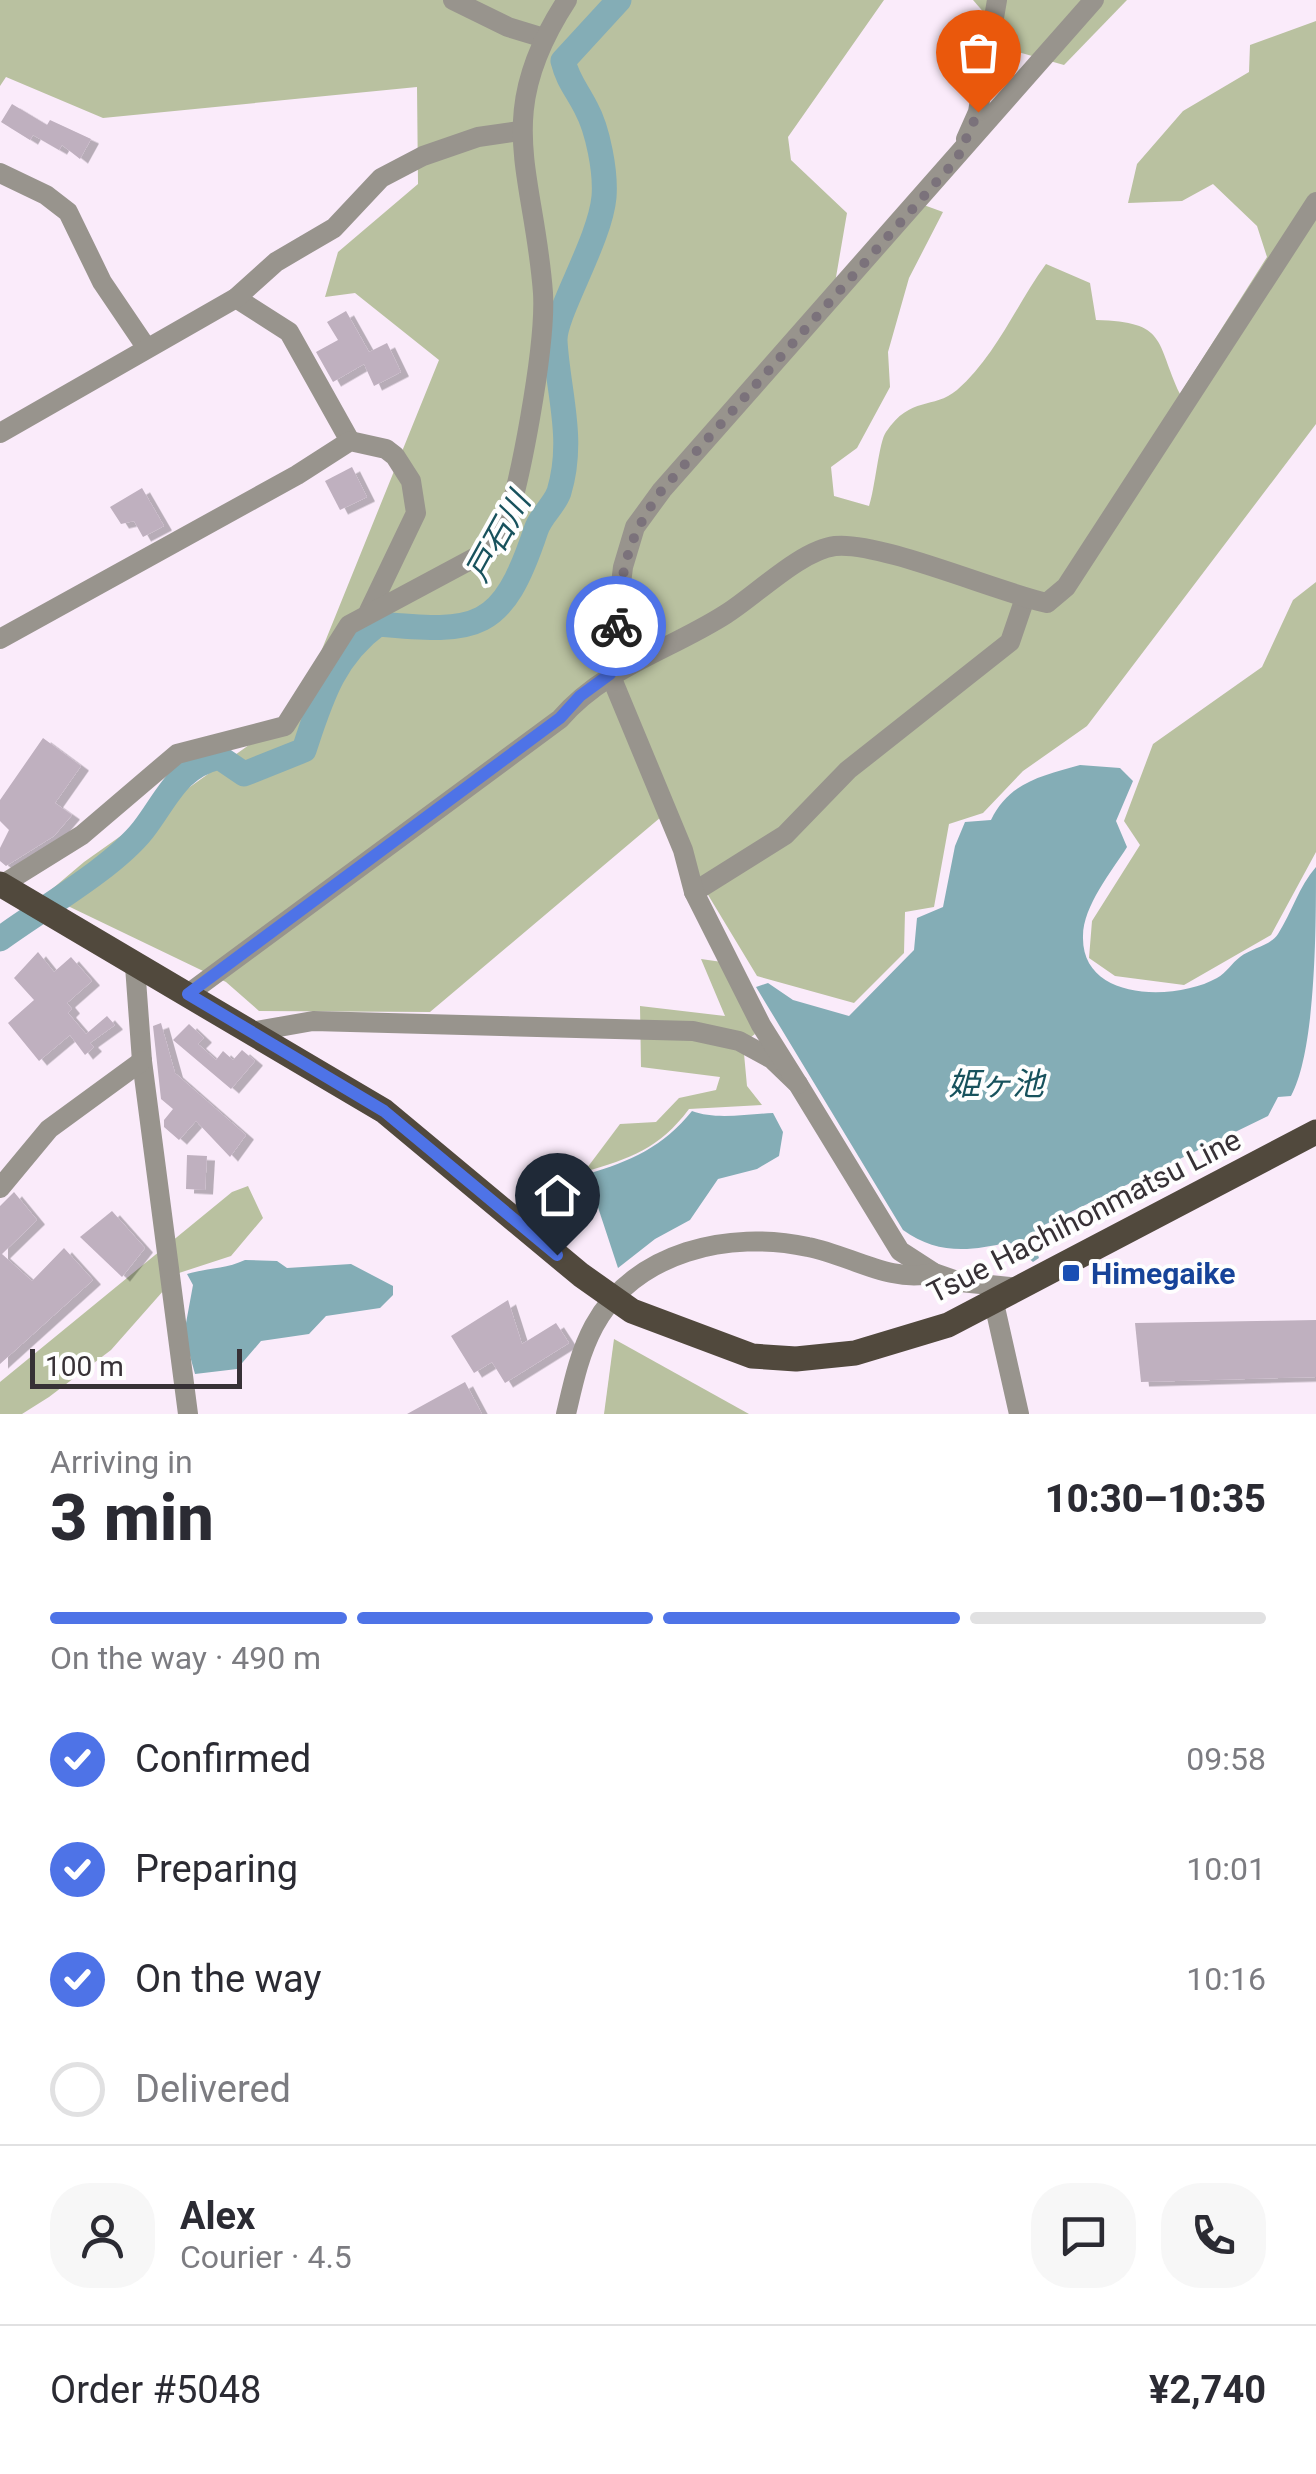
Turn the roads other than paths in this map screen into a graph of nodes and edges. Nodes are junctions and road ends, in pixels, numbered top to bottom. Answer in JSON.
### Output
{"nodes":[{"id":1,"x":453,"y":0,"type":"edge"},
{"id":2,"x":567,"y":0,"type":"edge"},
{"id":3,"x":997,"y":0,"type":"edge"},
{"id":4,"x":1094,"y":0,"type":"edge"},
{"id":5,"x":544,"y":38,"type":"junction"},
{"id":6,"x":520,"y":131,"type":"junction"},
{"id":7,"x":957,"y":159,"type":"junction"},
{"id":8,"x":0,"y":173,"type":"edge"},
{"id":9,"x":1316,"y":202,"type":"edge"},
{"id":10,"x":236,"y":298,"type":"junction"},
{"id":11,"x":146,"y":346,"type":"junction"},
{"id":12,"x":0,"y":433,"type":"edge"},
{"id":13,"x":350,"y":442,"type":"junction"},
{"id":14,"x":1025,"y":598,"type":"junction"},
{"id":15,"x":369,"y":611,"type":"junction"},
{"id":16,"x":0,"y":639,"type":"edge"},
{"id":17,"x":610,"y":674,"type":"junction"},
{"id":18,"x":3,"y":887,"type":"edge"},
{"id":19,"x":694,"y":892,"type":"junction"},
{"id":20,"x":135,"y":966,"type":"junction"},
{"id":21,"x":188,"y":994,"type":"junction"},
{"id":22,"x":251,"y":1032,"type":"junction"},
{"id":23,"x":142,"y":1061,"type":"junction"},
{"id":24,"x":798,"y":1084,"type":"junction"},
{"id":25,"x":1316,"y":1132,"type":"edge"},
{"id":26,"x":0,"y":1188,"type":"edge"},
{"id":27,"x":934,"y":1273,"type":"junction"},
{"id":28,"x":1022,"y":1288,"type":"junction"},
{"id":29,"x":614,"y":1298,"type":"junction"},
{"id":30,"x":994,"y":1303,"type":"junction"},
{"id":31,"x":188,"y":1414,"type":"edge"},
{"id":32,"x":566,"y":1414,"type":"edge"},
{"id":33,"x":1019,"y":1414,"type":"edge"}],
"edges":[{"from":1,"to":5,"type":"street"},
{"from":2,"to":5,"type":"street"},
{"from":3,"to":7,"type":"street"},
{"from":4,"to":7,"type":"street"},
{"from":5,"to":6,"type":"street"},
{"from":6,"to":10,"type":"street"},
{"from":6,"to":15,"type":"street"},
{"from":7,"to":17,"type":"street"},
{"from":8,"to":11,"type":"street"},
{"from":9,"to":14,"type":"street"},
{"from":10,"to":11,"type":"street"},
{"from":10,"to":13,"type":"street"},
{"from":11,"to":12,"type":"street"},
{"from":13,"to":15,"type":"street"},
{"from":13,"to":16,"type":"street"},
{"from":14,"to":17,"type":"street"},
{"from":14,"to":19,"type":"street"},
{"from":15,"to":18,"type":"street"},
{"from":17,"to":19,"type":"street"},
{"from":17,"to":21,"type":"street"},
{"from":18,"to":20,"type":"main road","name":"Tsue Hachihonmatsu Line"},
{"from":19,"to":24,"type":"street"},
{"from":20,"to":21,"type":"main road","name":"Tsue Hachihonmatsu Line"},
{"from":20,"to":23,"type":"street"},
{"from":21,"to":22,"type":"main road","name":"Tsue Hachihonmatsu Line"},
{"from":22,"to":24,"type":"street"},
{"from":22,"to":29,"type":"main road","name":"Tsue Hachihonmatsu Line"},
{"from":23,"to":26,"type":"street"},
{"from":23,"to":31,"type":"street"},
{"from":24,"to":27,"type":"street"},
{"from":25,"to":28,"type":"main road","name":"Tsue Hachihonmatsu Line"},
{"from":27,"to":28,"type":"street"},
{"from":27,"to":29,"type":"street"},
{"from":28,"to":30,"type":"main road","name":"Tsue Hachihonmatsu Line"},
{"from":29,"to":30,"type":"main road","name":"Tsue Hachihonmatsu Line"},
{"from":29,"to":32,"type":"street"},
{"from":30,"to":33,"type":"street"}]}
